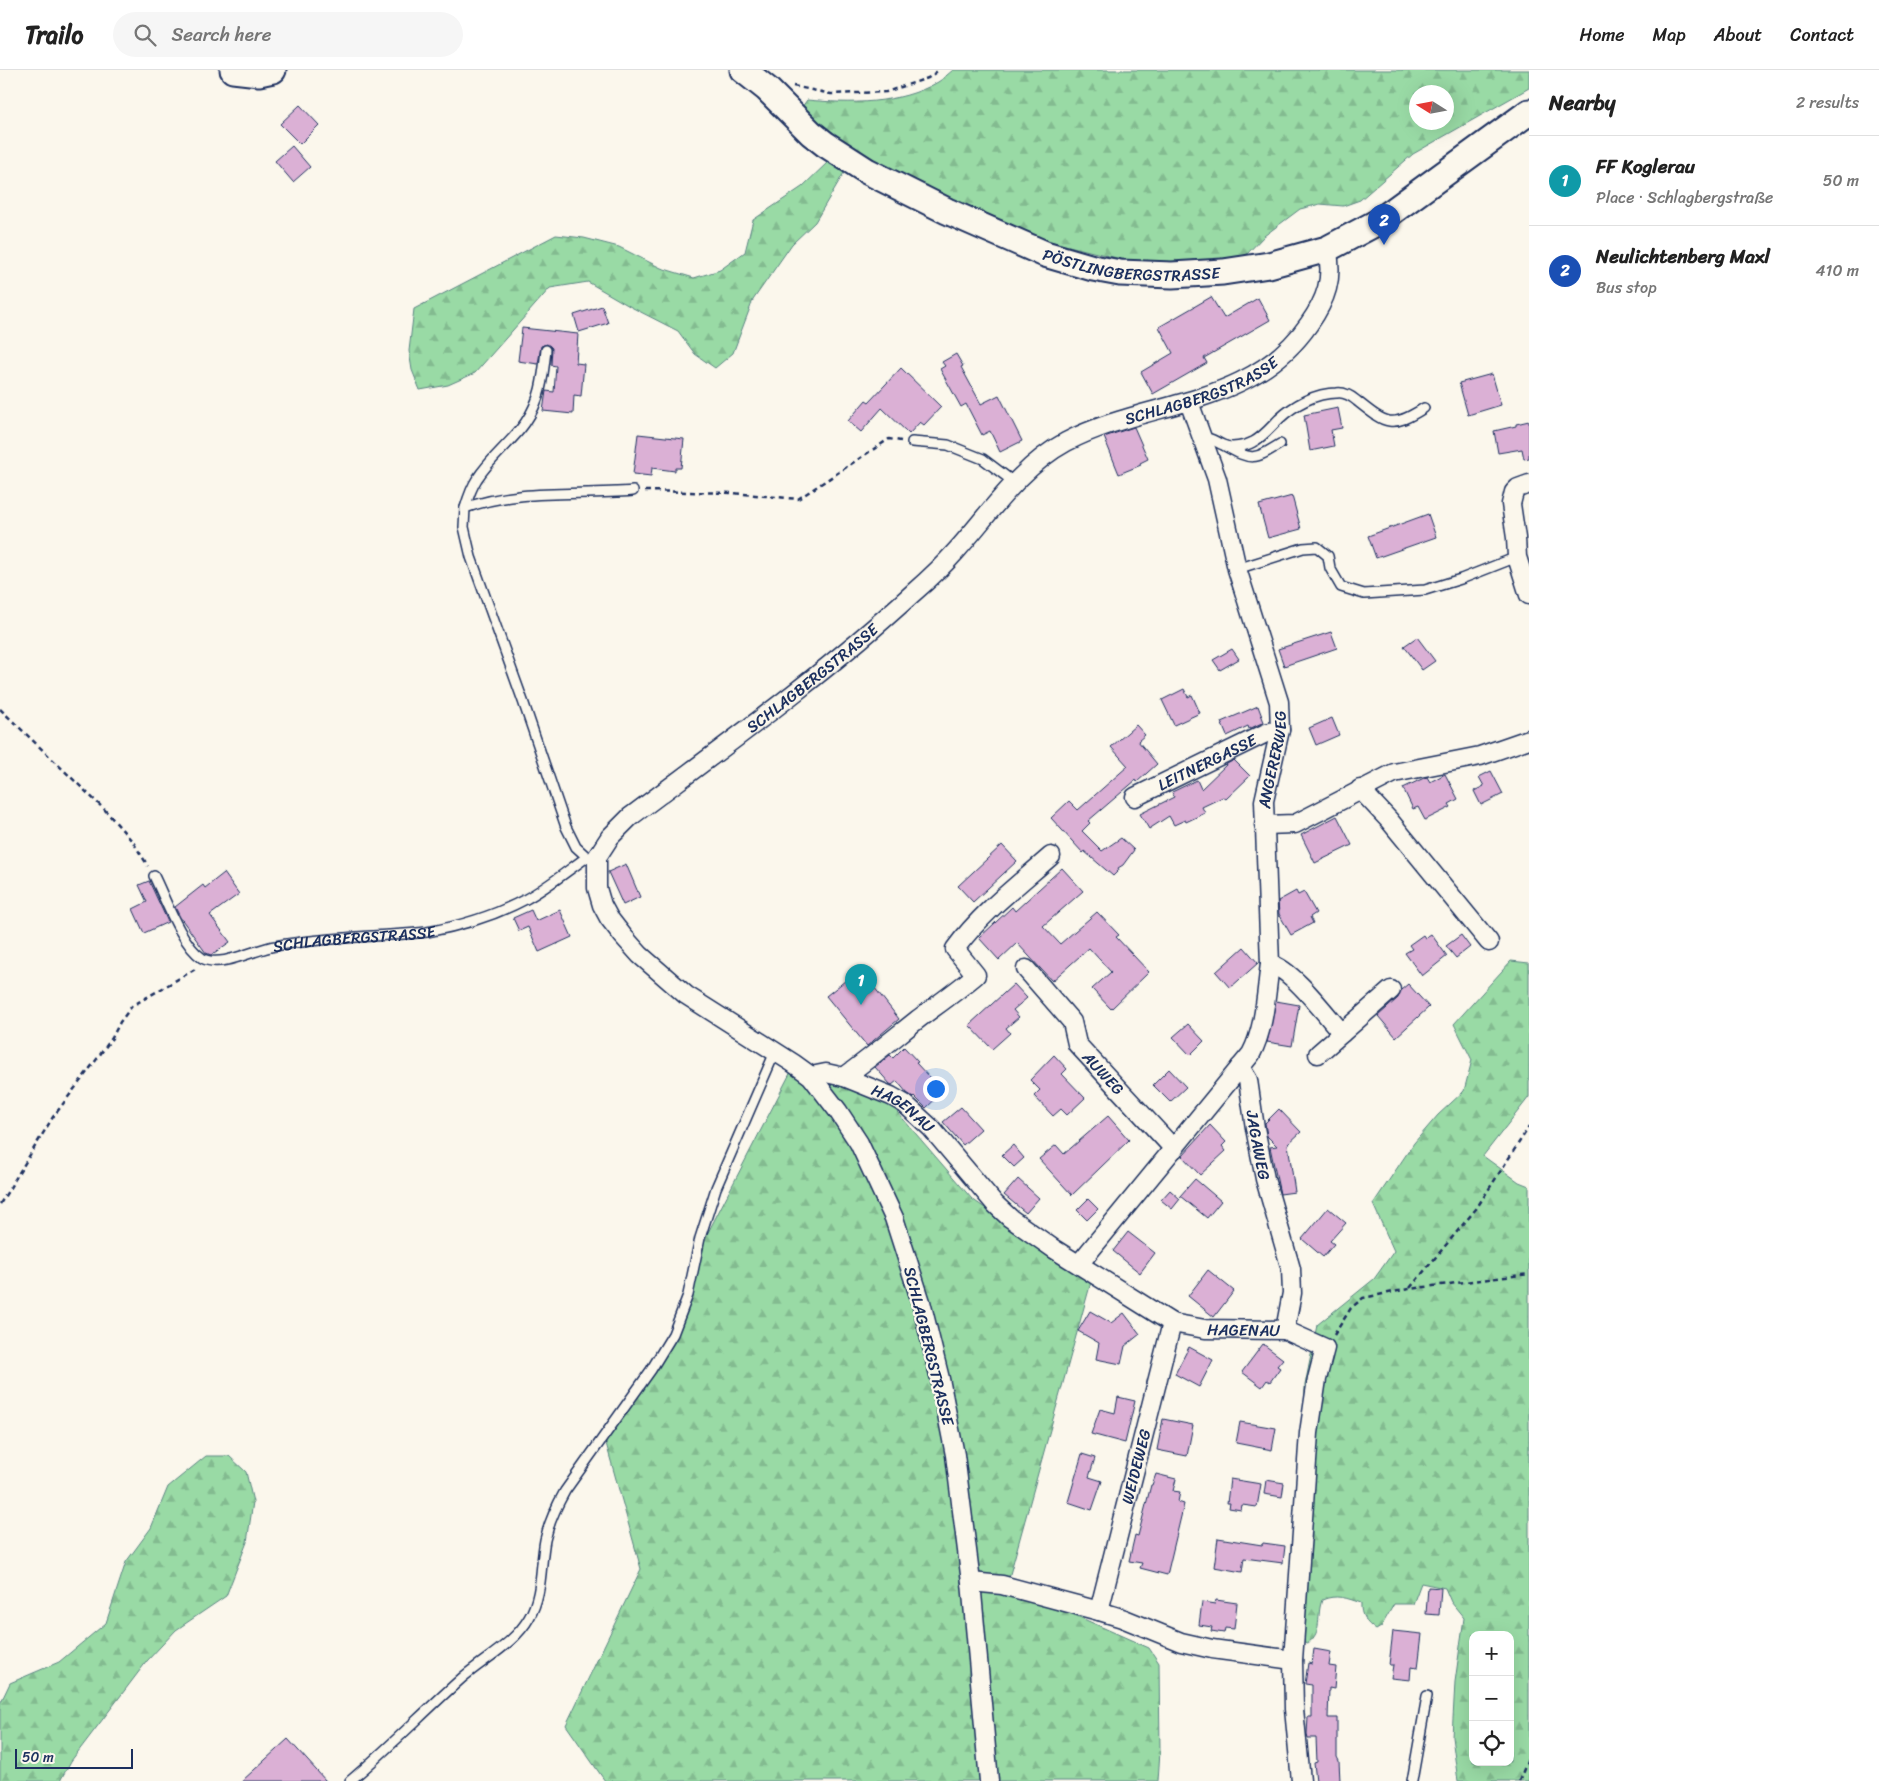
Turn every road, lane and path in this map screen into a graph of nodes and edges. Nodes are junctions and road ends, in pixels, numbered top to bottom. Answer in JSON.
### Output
{"nodes":[{"id":1,"x":233,"y":70,"type":"edge"},
{"id":2,"x":273,"y":70,"type":"edge"},
{"id":3,"x":743,"y":70,"type":"edge"},
{"id":4,"x":939,"y":70,"type":"edge"},
{"id":5,"x":767,"y":89,"type":"junction"},
{"id":6,"x":1529,"y":112,"type":"edge"},
{"id":7,"x":1328,"y":249,"type":"junction"},
{"id":8,"x":546,"y":350,"type":"dead end"},
{"id":9,"x":1189,"y":402,"type":"junction"},
{"id":10,"x":1424,"y":408,"type":"dead end"},
{"id":11,"x":1202,"y":439,"type":"junction"},
{"id":12,"x":912,"y":442,"type":"joint"},
{"id":13,"x":1280,"y":444,"type":"dead end"},
{"id":14,"x":1225,"y":446,"type":"junction"},
{"id":15,"x":1015,"y":483,"type":"junction"},
{"id":16,"x":1521,"y":488,"type":"edge"},
{"id":17,"x":633,"y":491,"type":"joint"},
{"id":18,"x":465,"y":508,"type":"junction"},
{"id":19,"x":1517,"y":557,"type":"junction"},
{"id":20,"x":1237,"y":569,"type":"junction"},
{"id":21,"x":1529,"y":596,"type":"edge"},
{"id":22,"x":0,"y":709,"type":"edge"},
{"id":23,"x":1280,"y":730,"type":"junction"},
{"id":24,"x":1529,"y":739,"type":"edge"},
{"id":25,"x":1360,"y":789,"type":"junction"},
{"id":26,"x":1135,"y":797,"type":"dead end"},
{"id":27,"x":1264,"y":825,"type":"junction"},
{"id":28,"x":1051,"y":856,"type":"dead end"},
{"id":29,"x":592,"y":857,"type":"junction"},
{"id":30,"x":154,"y":876,"type":"joint"},
{"id":31,"x":1489,"y":942,"type":"dead end"},
{"id":32,"x":209,"y":961,"type":"junction"},
{"id":33,"x":1270,"y":964,"type":"junction"},
{"id":34,"x":1026,"y":969,"type":"dead end"},
{"id":35,"x":1391,"y":990,"type":"dead end"},
{"id":36,"x":1342,"y":1033,"type":"junction"},
{"id":37,"x":775,"y":1052,"type":"junction"},
{"id":38,"x":1318,"y":1054,"type":"dead end"},
{"id":39,"x":1240,"y":1067,"type":"junction"},
{"id":40,"x":810,"y":1076,"type":"junction"},
{"id":41,"x":844,"y":1077,"type":"junction"},
{"id":42,"x":1529,"y":1127,"type":"edge"},
{"id":43,"x":1174,"y":1149,"type":"junction"},
{"id":44,"x":0,"y":1204,"type":"edge"},
{"id":45,"x":1079,"y":1264,"type":"junction"},
{"id":46,"x":1529,"y":1274,"type":"edge"},
{"id":47,"x":1409,"y":1289,"type":"junction"},
{"id":48,"x":1172,"y":1323,"type":"junction"},
{"id":49,"x":1285,"y":1330,"type":"junction"},
{"id":50,"x":1326,"y":1348,"type":"junction"},
{"id":51,"x":971,"y":1582,"type":"junction"},
{"id":52,"x":1099,"y":1611,"type":"junction"},
{"id":53,"x":1293,"y":1660,"type":"junction"},
{"id":54,"x":1427,"y":1696,"type":"dead end"},
{"id":55,"x":1529,"y":1757,"type":"edge"},
{"id":56,"x":350,"y":1781,"type":"edge"},
{"id":57,"x":989,"y":1781,"type":"edge"},
{"id":58,"x":1301,"y":1781,"type":"edge"},
{"id":59,"x":1412,"y":1781,"type":"edge"},
{"id":60,"x":1519,"y":1781,"type":"edge"}],
"edges":[{"from":1,"to":2,"type":"main road"},
{"from":3,"to":5,"type":"main road","name":"PÖSTLINGBERGSTRASSE"},
{"from":4,"to":5,"type":"path"},
{"from":5,"to":7,"type":"main road","name":"PÖSTLINGBERGSTRASSE"},
{"from":6,"to":7,"type":"main road","name":"PÖSTLINGBERGSTRASSE"},
{"from":7,"to":9,"type":"street","name":"SCHLAGBERGSTRASSE"},
{"from":8,"to":18,"type":"lane"},
{"from":9,"to":11,"type":"street","name":"ANGERERWEG"},
{"from":9,"to":15,"type":"street","name":"SCHLAGBERGSTRASSE"},
{"from":10,"to":14,"type":"lane"},
{"from":11,"to":14,"type":"lane"},
{"from":11,"to":20,"type":"street","name":"ANGERERWEG"},
{"from":12,"to":15,"type":"lane"},
{"from":12,"to":17,"type":"path"},
{"from":13,"to":14,"type":"lane"},
{"from":15,"to":29,"type":"street","name":"SCHLAGBERGSTRASSE"},
{"from":16,"to":19,"type":"street"},
{"from":17,"to":18,"type":"lane"},
{"from":18,"to":29,"type":"lane"},
{"from":19,"to":20,"type":"lane"},
{"from":19,"to":21,"type":"street"},
{"from":20,"to":23,"type":"street","name":"ANGERERWEG"},
{"from":22,"to":30,"type":"path"},
{"from":23,"to":26,"type":"street","name":"LEITNERGASSE"},
{"from":23,"to":27,"type":"street","name":"ANGERERWEG"},
{"from":24,"to":25,"type":"street","name":"ANGERERWEG"},
{"from":25,"to":27,"type":"street","name":"ANGERERWEG"},
{"from":25,"to":31,"type":"street"},
{"from":27,"to":33,"type":"street"},
{"from":28,"to":41,"type":"street"},
{"from":29,"to":32,"type":"lane","name":"SCHLAGBERGSTRASSE"},
{"from":29,"to":37,"type":"street","name":"SCHLAGBERGSTRASSE"},
{"from":30,"to":32,"type":"lane"},
{"from":32,"to":44,"type":"path"},
{"from":33,"to":36,"type":"street"},
{"from":33,"to":39,"type":"street"},
{"from":34,"to":43,"type":"street","name":"AUWEG"},
{"from":35,"to":36,"type":"street"},
{"from":36,"to":38,"type":"street"},
{"from":37,"to":40,"type":"street","name":"SCHLAGBERGSTRASSE"},
{"from":37,"to":56,"type":"lane"},
{"from":39,"to":43,"type":"street"},
{"from":39,"to":49,"type":"street","name":"JAGAWEG"},
{"from":40,"to":41,"type":"street","name":"HAGENAU"},
{"from":40,"to":51,"type":"street","name":"SCHLAGBERGSTRASSE"},
{"from":41,"to":45,"type":"street","name":"HAGENAU"},
{"from":42,"to":47,"type":"path"},
{"from":43,"to":45,"type":"street"},
{"from":45,"to":48,"type":"street","name":"HAGENAU"},
{"from":46,"to":47,"type":"path"},
{"from":47,"to":50,"type":"path"},
{"from":48,"to":49,"type":"street","name":"HAGENAU"},
{"from":48,"to":52,"type":"street","name":"WEIDEWEG"},
{"from":49,"to":50,"type":"street","name":"HAGENAU"},
{"from":50,"to":53,"type":"street"},
{"from":51,"to":52,"type":"street"},
{"from":51,"to":57,"type":"street","name":"SCHLAGBERGSTRASSE"},
{"from":52,"to":53,"type":"street"},
{"from":53,"to":58,"type":"street"},
{"from":54,"to":59,"type":"lane"},
{"from":55,"to":60,"type":"path"}]}
